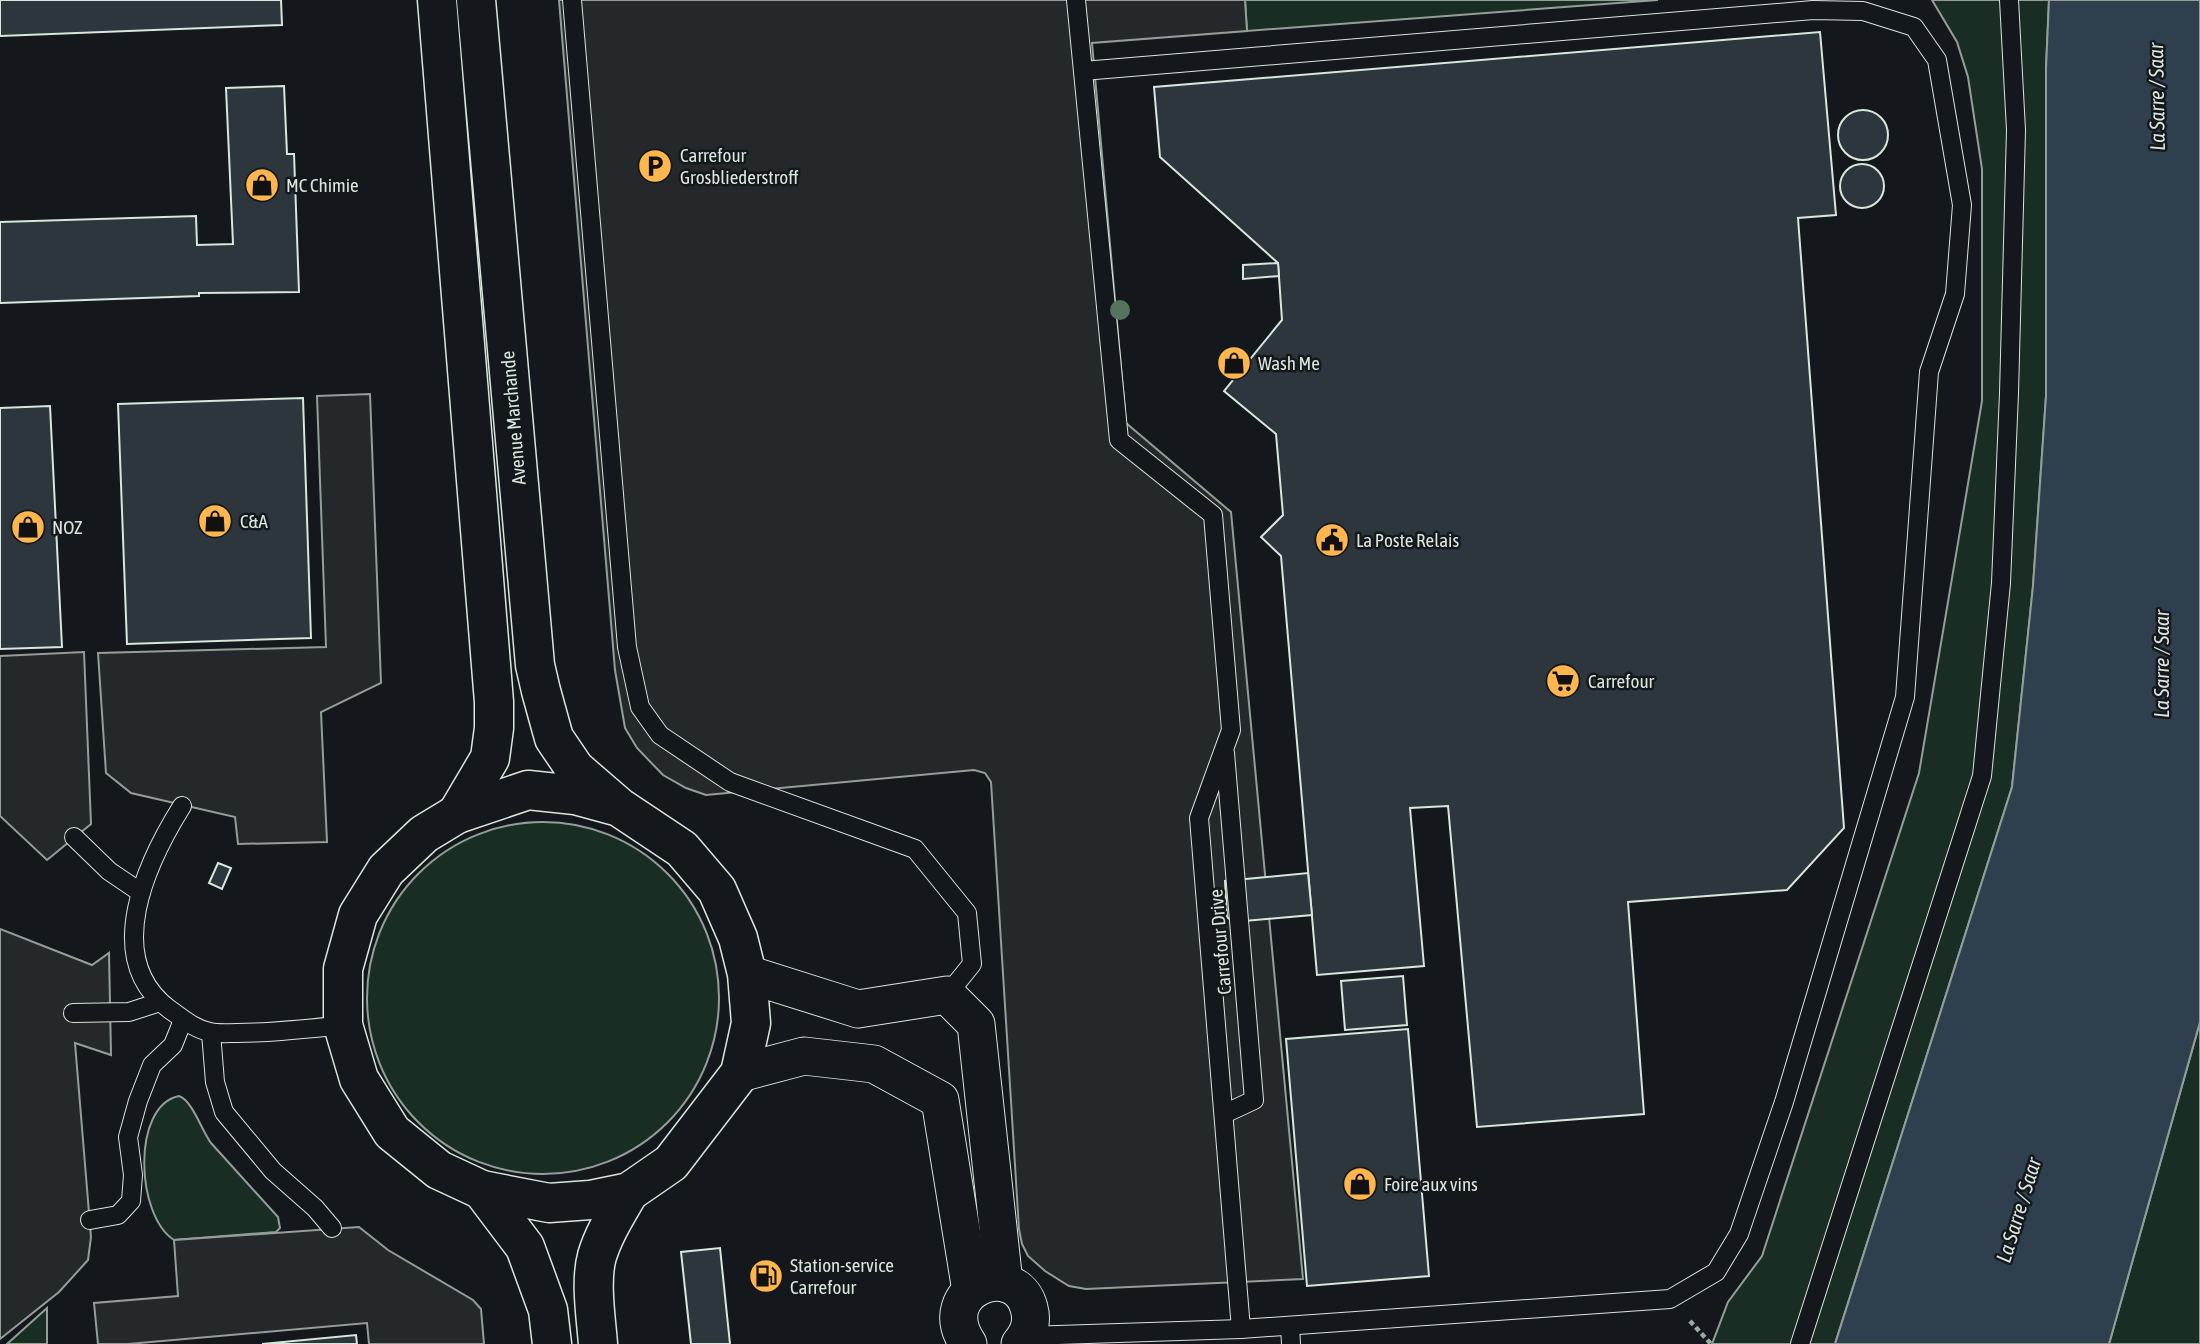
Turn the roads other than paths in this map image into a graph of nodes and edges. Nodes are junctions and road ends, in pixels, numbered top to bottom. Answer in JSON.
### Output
{"nodes":[{"id":1,"x":437,"y":0,"type":"edge"},
{"id":2,"x":476,"y":0,"type":"edge"},
{"id":3,"x":572,"y":0,"type":"edge"},
{"id":4,"x":1076,"y":0,"type":"edge"},
{"id":5,"x":2009,"y":0,"type":"edge"},
{"id":6,"x":1083,"y":71,"type":"junction"},
{"id":7,"x":1225,"y":748,"type":"junction"},
{"id":8,"x":182,"y":806,"type":"dead end"},
{"id":9,"x":620,"y":807,"type":"junction"},
{"id":10,"x":457,"y":814,"type":"junction"},
{"id":11,"x":74,"y":837,"type":"dead end"},
{"id":12,"x":140,"y":892,"type":"junction"},
{"id":13,"x":747,"y":974,"type":"junction"},
{"id":14,"x":947,"y":995,"type":"junction"},
{"id":15,"x":160,"y":1002,"type":"junction"},
{"id":16,"x":73,"y":1013,"type":"dead end"},
{"id":17,"x":183,"y":1020,"type":"junction"},
{"id":18,"x":343,"y":1025,"type":"junction"},
{"id":19,"x":211,"y":1032,"type":"junction"},
{"id":20,"x":740,"y":1073,"type":"junction"},
{"id":21,"x":1224,"y":1114,"type":"junction"},
{"id":22,"x":482,"y":1190,"type":"junction"},
{"id":23,"x":629,"y":1192,"type":"junction"},
{"id":24,"x":90,"y":1220,"type":"dead end"},
{"id":25,"x":332,"y":1228,"type":"dead end"},
{"id":26,"x":987,"y":1287,"type":"junction"},
{"id":27,"x":1290,"y":1326,"type":"junction"},
{"id":28,"x":1241,"y":1329,"type":"junction"},
{"id":29,"x":1024,"y":1340,"type":"edge"},
{"id":30,"x":552,"y":1344,"type":"edge"},
{"id":31,"x":598,"y":1344,"type":"edge"},
{"id":32,"x":968,"y":1344,"type":"edge"},
{"id":33,"x":1292,"y":1344,"type":"edge"},
{"id":34,"x":1800,"y":1344,"type":"edge"}],
"edges":[{"from":1,"to":10,"type":"main road","name":"Avenue Marchande"},
{"from":2,"to":9,"type":"main road","name":"Avenue Marchande"},
{"from":3,"to":14,"type":"lane"},
{"from":4,"to":6,"type":"lane"},
{"from":5,"to":34,"type":"lane"},
{"from":6,"to":7,"type":"lane"},
{"from":6,"to":27,"type":"lane"},
{"from":7,"to":21,"type":"lane"},
{"from":7,"to":21,"type":"lane","name":"Carrefour Drive"},
{"from":8,"to":12,"type":"lane"},
{"from":9,"to":10,"type":"main road","name":"Avenue Marchande"},
{"from":9,"to":13,"type":"main road","name":"Avenue Marchande"},
{"from":10,"to":18,"type":"main road","name":"Avenue Marchande"},
{"from":11,"to":12,"type":"lane"},
{"from":12,"to":15,"type":"lane"},
{"from":13,"to":14,"type":"street"},
{"from":13,"to":20,"type":"main road","name":"Avenue Marchande"},
{"from":14,"to":26,"type":"street"},
{"from":15,"to":16,"type":"lane"},
{"from":15,"to":17,"type":"lane"},
{"from":17,"to":19,"type":"lane"},
{"from":17,"to":24,"type":"lane"},
{"from":18,"to":19,"type":"lane"},
{"from":18,"to":22,"type":"main road","name":"Avenue Marchande"},
{"from":19,"to":25,"type":"lane"},
{"from":20,"to":23,"type":"main road","name":"Avenue Marchande"},
{"from":20,"to":26,"type":"street"},
{"from":21,"to":28,"type":"lane"},
{"from":22,"to":23,"type":"main road","name":"Avenue Marchande"},
{"from":22,"to":30,"type":"main road","name":"Avenue Marchande"},
{"from":23,"to":31,"type":"main road","name":"Avenue Marchande"},
{"from":26,"to":29,"type":"street"},
{"from":26,"to":32,"type":"street"},
{"from":27,"to":28,"type":"lane"},
{"from":27,"to":33,"type":"lane"},
{"from":28,"to":29,"type":"lane"}]}
